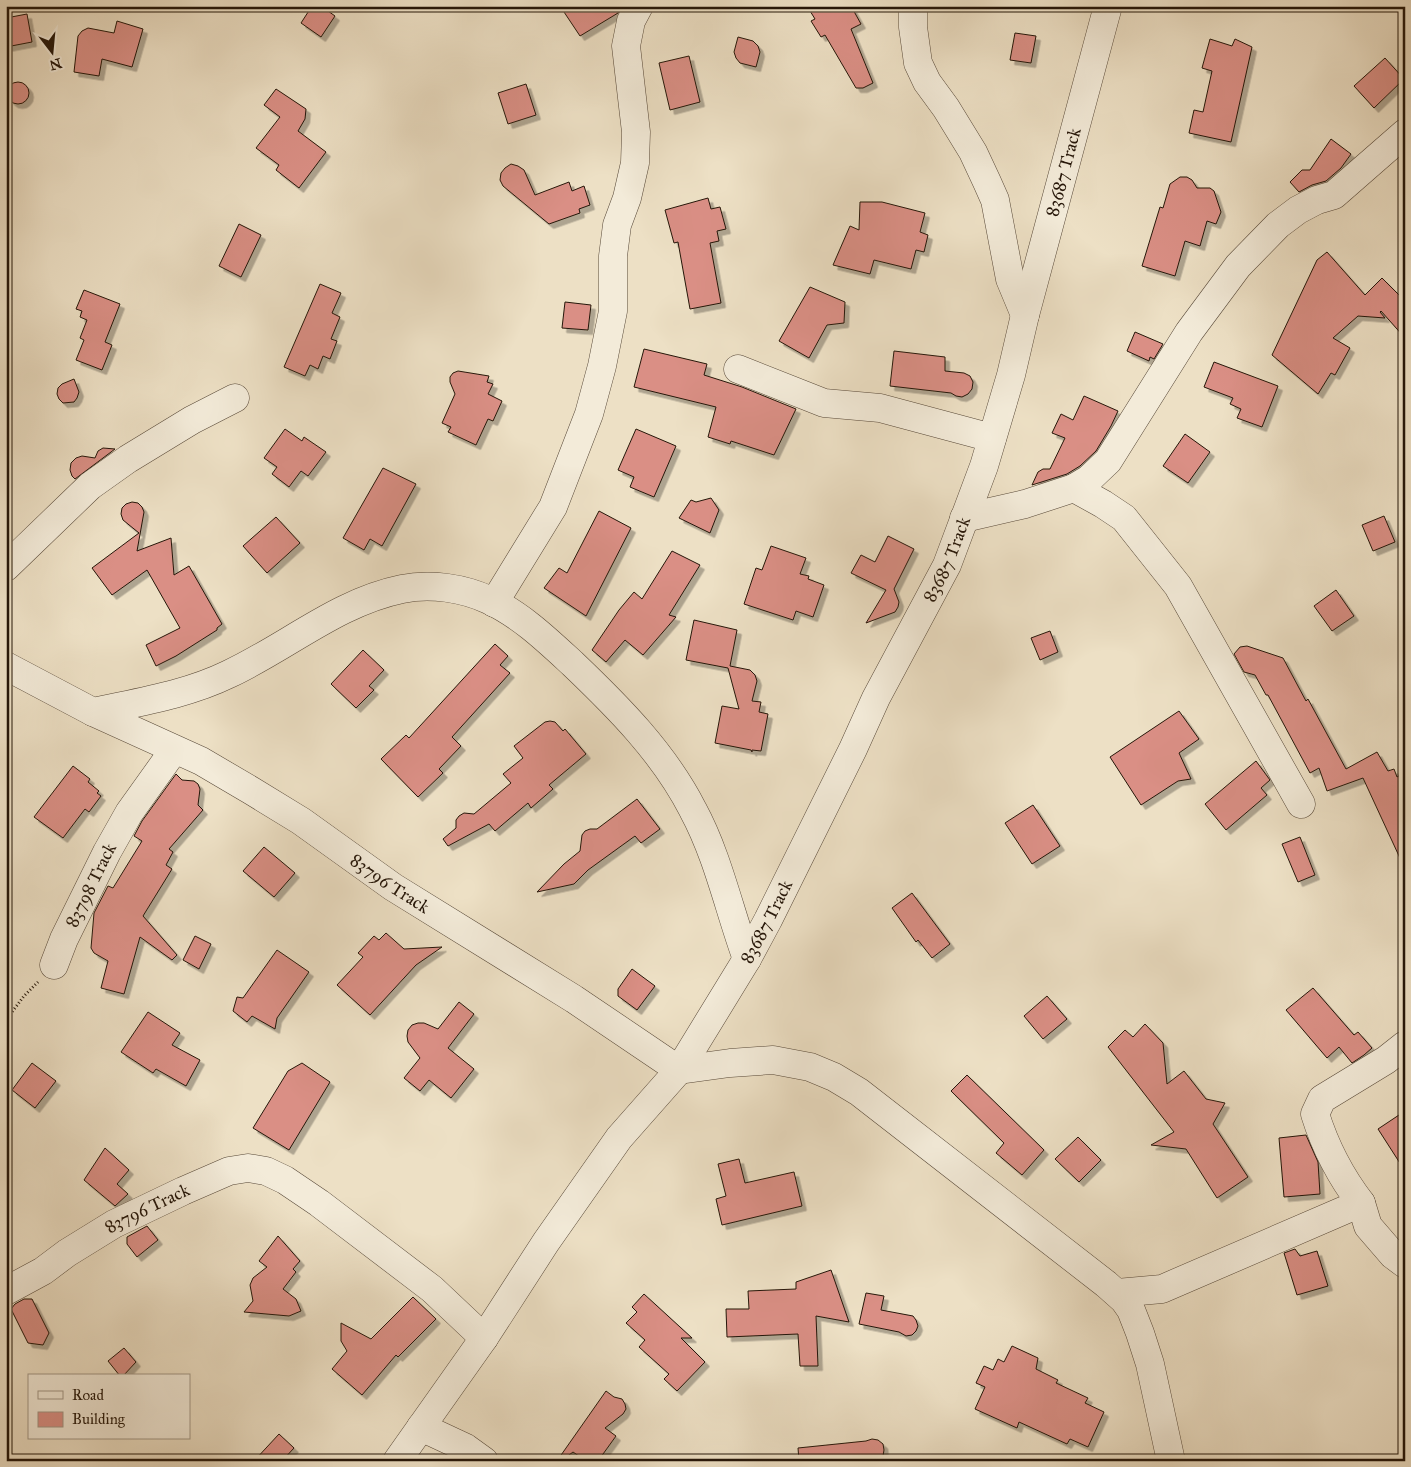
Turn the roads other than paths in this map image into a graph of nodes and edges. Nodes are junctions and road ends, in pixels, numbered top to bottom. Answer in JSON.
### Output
{"nodes":[{"id":1,"x":640,"y":6,"type":"edge"},
{"id":2,"x":913,"y":6,"type":"edge"},
{"id":3,"x":1108,"y":6,"type":"edge"},
{"id":4,"x":1405,"y":133,"type":"edge"},
{"id":5,"x":1025,"y":315,"type":"junction"},
{"id":6,"x":738,"y":370,"type":"dead end"},
{"id":7,"x":235,"y":398,"type":"dead end"},
{"id":8,"x":992,"y":438,"type":"junction"},
{"id":9,"x":1074,"y":488,"type":"junction"},
{"id":10,"x":964,"y":518,"type":"junction"},
{"id":11,"x":6,"y":567,"type":"edge"},
{"id":12,"x":494,"y":603,"type":"junction"},
{"id":13,"x":6,"y":666,"type":"edge"},
{"id":14,"x":93,"y":712,"type":"junction"},
{"id":15,"x":174,"y":750,"type":"junction"},
{"id":16,"x":1301,"y":804,"type":"dead end"},
{"id":17,"x":747,"y":959,"type":"junction"},
{"id":18,"x":54,"y":965,"type":"road end"},
{"id":19,"x":1405,"y":1045,"type":"edge"},
{"id":20,"x":679,"y":1070,"type":"junction"},
{"id":21,"x":1361,"y":1203,"type":"junction"},
{"id":22,"x":1405,"y":1264,"type":"edge"},
{"id":23,"x":6,"y":1291,"type":"edge"},
{"id":24,"x":1117,"y":1293,"type":"junction"},
{"id":25,"x":484,"y":1338,"type":"junction"},
{"id":26,"x":421,"y":1427,"type":"junction"},
{"id":27,"x":397,"y":1461,"type":"edge"},
{"id":28,"x":484,"y":1461,"type":"edge"},
{"id":29,"x":1171,"y":1461,"type":"edge"}],
"edges":[{"from":1,"to":12,"type":"street"},
{"from":2,"to":5,"type":"street"},
{"from":3,"to":5,"type":"street","name":"83687 Track"},
{"from":4,"to":9,"type":"street"},
{"from":5,"to":8,"type":"street","name":"83687 Track"},
{"from":6,"to":8,"type":"street"},
{"from":7,"to":11,"type":"street"},
{"from":8,"to":10,"type":"street","name":"83687 Track"},
{"from":9,"to":10,"type":"street"},
{"from":9,"to":16,"type":"street"},
{"from":10,"to":17,"type":"street","name":"83687 Track"},
{"from":12,"to":14,"type":"street"},
{"from":12,"to":17,"type":"street"},
{"from":13,"to":14,"type":"street","name":"83796 Track"},
{"from":14,"to":15,"type":"street","name":"83796 Track"},
{"from":15,"to":18,"type":"street","name":"83798 Track"},
{"from":15,"to":20,"type":"street","name":"83796 Track"},
{"from":17,"to":20,"type":"street","name":"83687 Track"},
{"from":19,"to":21,"type":"street"},
{"from":20,"to":24,"type":"street"},
{"from":20,"to":25,"type":"street","name":"83687 Track"},
{"from":21,"to":22,"type":"street"},
{"from":21,"to":24,"type":"street"},
{"from":23,"to":25,"type":"street","name":"83796 Track"},
{"from":24,"to":29,"type":"street"},
{"from":25,"to":26,"type":"street","name":"83687 Track"},
{"from":26,"to":27,"type":"street","name":"83687 Track"},
{"from":26,"to":28,"type":"street"}]}
